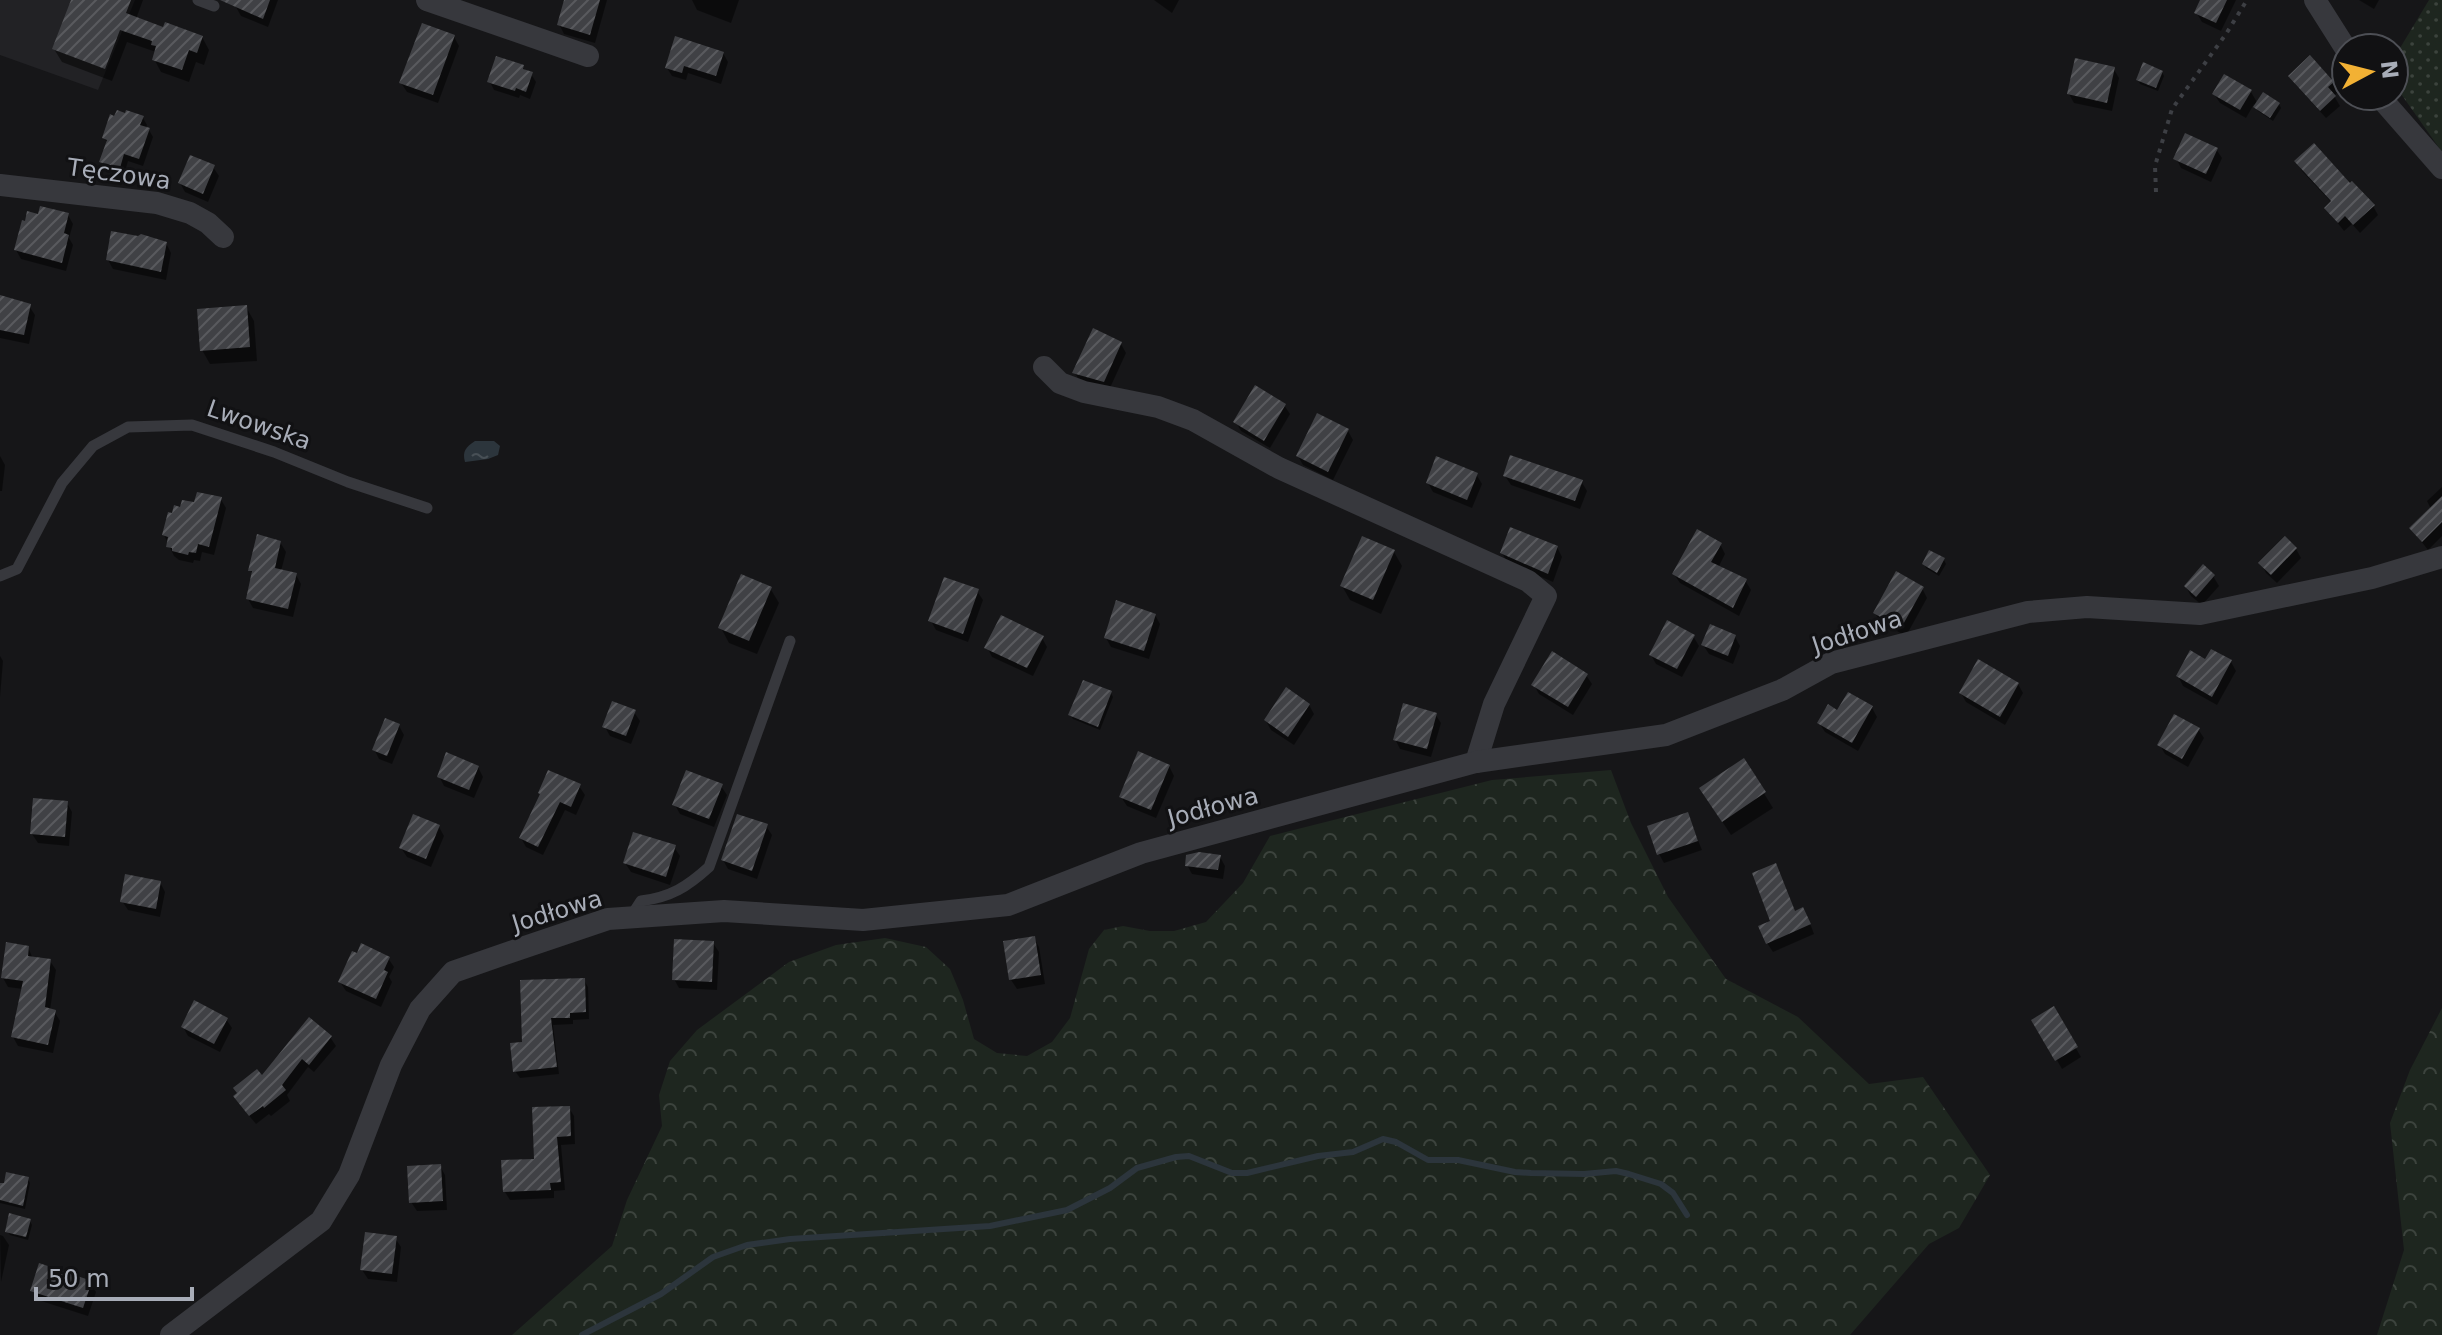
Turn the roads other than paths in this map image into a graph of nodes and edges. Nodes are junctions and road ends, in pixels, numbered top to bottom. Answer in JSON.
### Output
{"nodes":[{"id":1,"x":198,"y":0,"type":"edge"},
{"id":2,"x":427,"y":0,"type":"edge"},
{"id":3,"x":2315,"y":0,"type":"edge"},
{"id":4,"x":214,"y":6,"type":"dead end"},
{"id":5,"x":2335,"y":32,"type":"edge"},
{"id":6,"x":588,"y":56,"type":"dead end"},
{"id":7,"x":2393,"y":112,"type":"edge"},
{"id":8,"x":2442,"y":168,"type":"edge"},
{"id":9,"x":0,"y":185,"type":"edge"},
{"id":10,"x":223,"y":237,"type":"dead end"},
{"id":11,"x":1044,"y":367,"type":"dead end"},
{"id":12,"x":427,"y":508,"type":"dead end"},
{"id":13,"x":2442,"y":557,"type":"edge"},
{"id":14,"x":0,"y":576,"type":"edge"},
{"id":15,"x":790,"y":641,"type":"dead end"},
{"id":16,"x":1476,"y":762,"type":"junction"},
{"id":17,"x":630,"y":918,"type":"junction"},
{"id":18,"x":171,"y":1335,"type":"edge"}],
"edges":[{"from":1,"to":4,"type":"lane"},
{"from":2,"to":6,"type":"street"},
{"from":3,"to":5,"type":"street"},
{"from":7,"to":8,"type":"street"},
{"from":9,"to":10,"type":"street","name":"Tęczowa"},
{"from":11,"to":16,"type":"street"},
{"from":12,"to":14,"type":"lane","name":"Lwowska"},
{"from":13,"to":16,"type":"street","name":"Jodłowa"},
{"from":15,"to":17,"type":"lane"},
{"from":16,"to":17,"type":"street","name":"Jodłowa"},
{"from":17,"to":18,"type":"street","name":"Jodłowa"}]}
